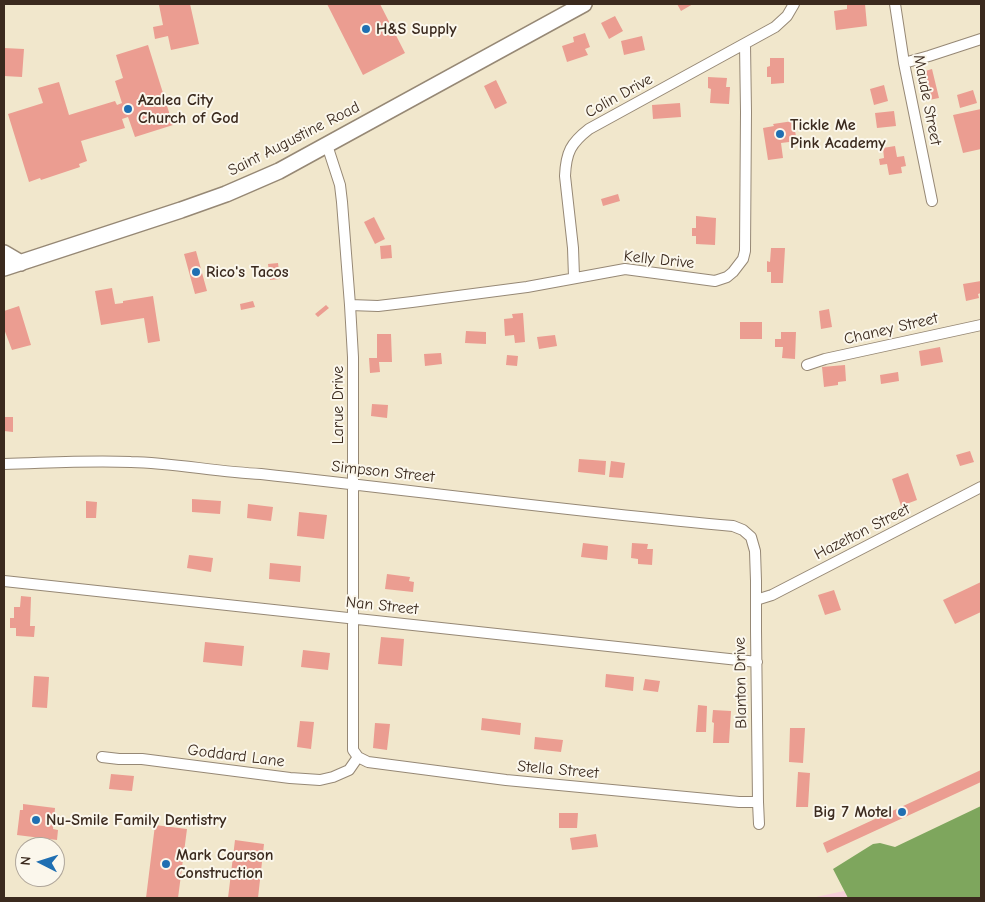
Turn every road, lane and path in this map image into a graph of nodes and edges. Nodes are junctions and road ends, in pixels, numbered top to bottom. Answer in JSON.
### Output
{"nodes":[{"id":1,"x":584,"y":4,"type":"edge"},
{"id":2,"x":794,"y":4,"type":"edge"},
{"id":3,"x":895,"y":4,"type":"edge"},
{"id":4,"x":981,"y":39,"type":"edge"},
{"id":5,"x":744,"y":44,"type":"junction"},
{"id":6,"x":904,"y":63,"type":"junction"},
{"id":7,"x":327,"y":145,"type":"junction"},
{"id":8,"x":932,"y":201,"type":"dead end"},
{"id":9,"x":4,"y":253,"type":"edge"},
{"id":10,"x":21,"y":263,"type":"junction"},
{"id":11,"x":4,"y":268,"type":"edge"},
{"id":12,"x":574,"y":277,"type":"junction"},
{"id":13,"x":350,"y":305,"type":"junction"},
{"id":14,"x":981,"y":325,"type":"edge"},
{"id":15,"x":807,"y":365,"type":"dead end"},
{"id":16,"x":4,"y":464,"type":"edge"},
{"id":17,"x":353,"y":484,"type":"junction"},
{"id":18,"x":981,"y":487,"type":"edge"},
{"id":19,"x":752,"y":542,"type":"joint"},
{"id":20,"x":4,"y":580,"type":"edge"},
{"id":21,"x":756,"y":600,"type":"junction"},
{"id":22,"x":353,"y":618,"type":"junction"},
{"id":23,"x":757,"y":662,"type":"junction"},
{"id":24,"x":102,"y":757,"type":"dead end"},
{"id":25,"x":358,"y":757,"type":"junction"},
{"id":26,"x":758,"y":802,"type":"junction"},
{"id":27,"x":760,"y":824,"type":"dead end"}],
"edges":[{"from":1,"to":7,"type":"main road","name":"Saint Augustine Road"},
{"from":2,"to":5,"type":"street","name":"Colin Drive"},
{"from":3,"to":6,"type":"street","name":"Maude Street"},
{"from":4,"to":6,"type":"street"},
{"from":5,"to":12,"type":"street","name":"Colin Drive"},
{"from":5,"to":12,"type":"street","name":"Kelly Drive"},
{"from":6,"to":8,"type":"street","name":"Maude Street"},
{"from":7,"to":10,"type":"main road","name":"Saint Augustine Road"},
{"from":7,"to":13,"type":"street","name":"Larue Drive"},
{"from":9,"to":10,"type":"main road"},
{"from":10,"to":11,"type":"main road","name":"Saint Augustine Road"},
{"from":12,"to":13,"type":"street","name":"Kelly Drive"},
{"from":13,"to":17,"type":"street","name":"Larue Drive"},
{"from":14,"to":15,"type":"street","name":"Chaney Street"},
{"from":16,"to":17,"type":"street","name":"Simpson Street"},
{"from":17,"to":19,"type":"street","name":"Simpson Street"},
{"from":17,"to":22,"type":"street","name":"Larue Drive"},
{"from":18,"to":21,"type":"street","name":"Hazelton Street"},
{"from":19,"to":21,"type":"street","name":"Blanton Drive"},
{"from":20,"to":22,"type":"street","name":"Nan Street"},
{"from":21,"to":23,"type":"street","name":"Blanton Drive"},
{"from":22,"to":23,"type":"street","name":"Nan Street"},
{"from":22,"to":25,"type":"street","name":"Larue Drive"},
{"from":23,"to":26,"type":"street","name":"Blanton Drive"},
{"from":24,"to":25,"type":"street","name":"Goddard Lane"},
{"from":25,"to":26,"type":"street","name":"Stella Street"},
{"from":26,"to":27,"type":"street","name":"Blanton Drive"}]}
